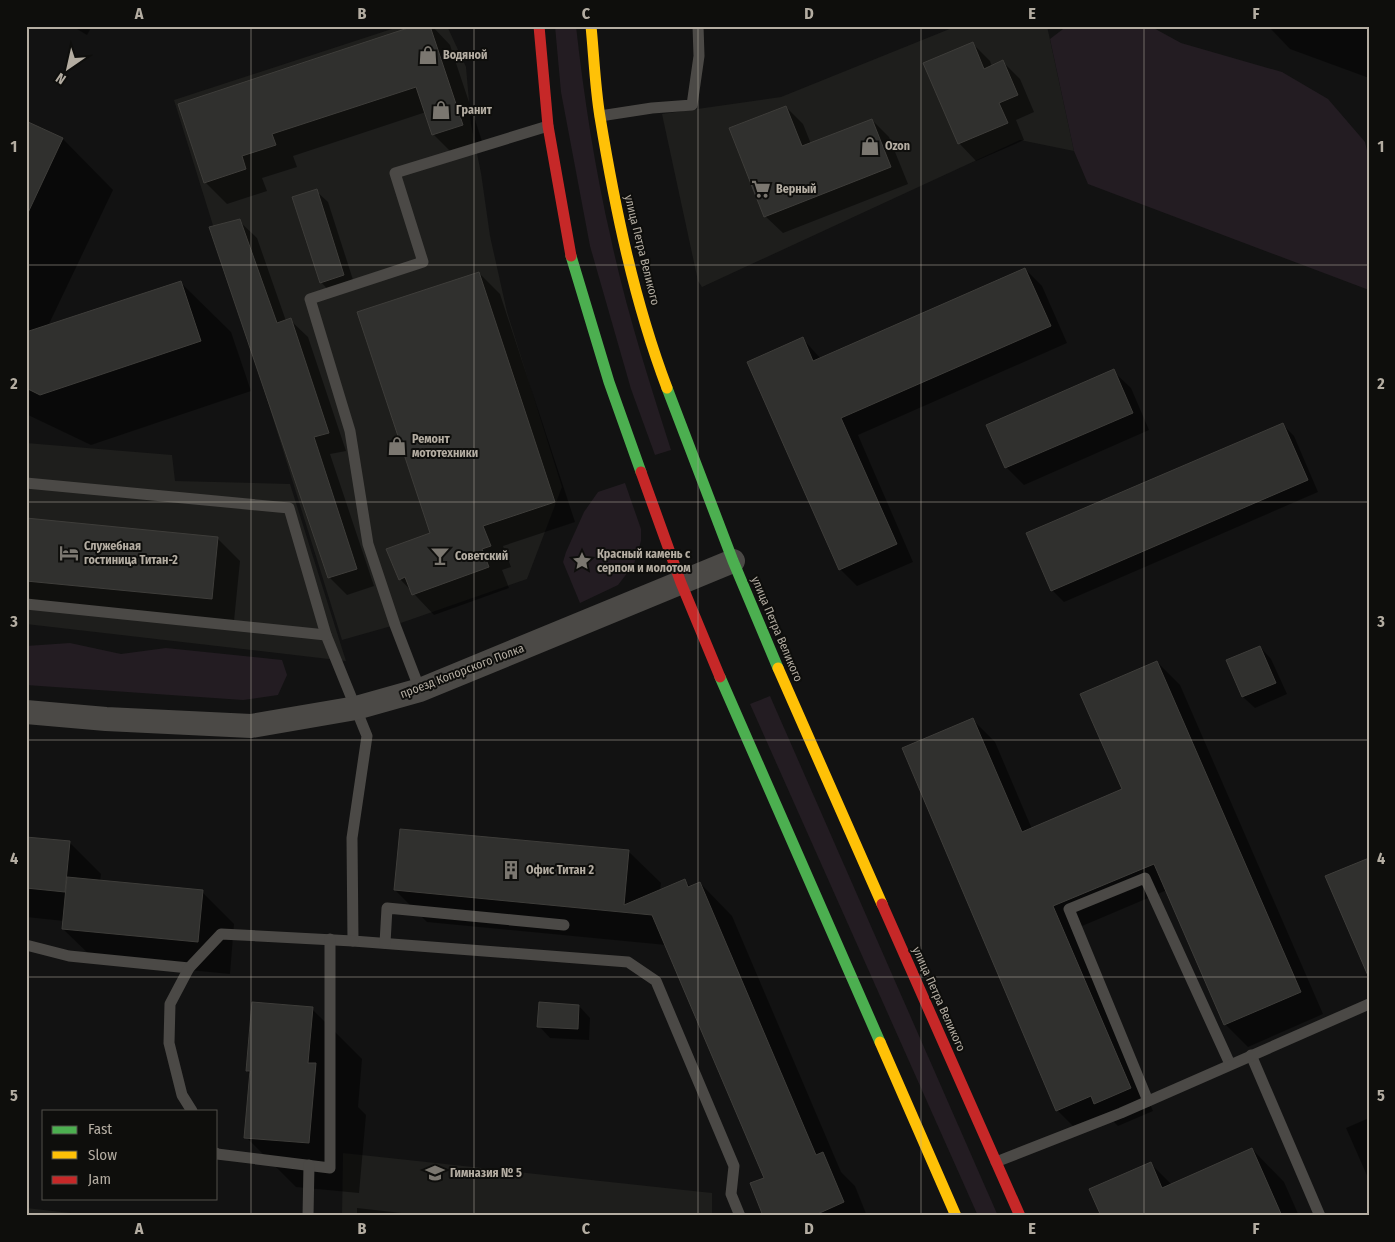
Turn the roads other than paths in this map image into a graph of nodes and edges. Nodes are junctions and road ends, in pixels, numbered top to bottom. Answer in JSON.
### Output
{"nodes":[{"id":1,"x":539,"y":26,"type":"edge"},
{"id":2,"x":591,"y":26,"type":"edge"},
{"id":3,"x":698,"y":26,"type":"edge"},
{"id":4,"x":600,"y":116,"type":"junction"},
{"id":5,"x":548,"y":126,"type":"junction"},
{"id":6,"x":26,"y":484,"type":"edge"},
{"id":7,"x":734,"y":561,"type":"junction"},
{"id":8,"x":681,"y":583,"type":"junction"},
{"id":9,"x":26,"y":604,"type":"edge"},
{"id":10,"x":326,"y":635,"type":"junction"},
{"id":11,"x":420,"y":690,"type":"junction"},
{"id":12,"x":356,"y":708,"type":"junction"},
{"id":13,"x":26,"y":712,"type":"edge"},
{"id":14,"x":564,"y":925,"type":"dead end"},
{"id":15,"x":330,"y":939,"type":"junction"},
{"id":16,"x":353,"y":941,"type":"junction"},
{"id":17,"x":385,"y":943,"type":"junction"},
{"id":18,"x":26,"y":944,"type":"edge"},
{"id":19,"x":189,"y":968,"type":"junction"},
{"id":20,"x":1369,"y":1004,"type":"edge"},
{"id":21,"x":1251,"y":1055,"type":"junction"},
{"id":22,"x":1230,"y":1064,"type":"junction"},
{"id":23,"x":1148,"y":1101,"type":"junction"},
{"id":24,"x":191,"y":1110,"type":"edge"},
{"id":25,"x":218,"y":1154,"type":"edge"},
{"id":26,"x":996,"y":1162,"type":"junction"},
{"id":27,"x":308,"y":1165,"type":"junction"},
{"id":28,"x":308,"y":1216,"type":"edge"},
{"id":29,"x":740,"y":1216,"type":"edge"},
{"id":30,"x":956,"y":1216,"type":"edge"},
{"id":31,"x":1020,"y":1216,"type":"edge"},
{"id":32,"x":1320,"y":1216,"type":"edge"}],
"edges":[{"from":1,"to":5,"type":"street"},
{"from":2,"to":4,"type":"street","name":"улица Петра Великого"},
{"from":3,"to":4,"type":"lane"},
{"from":4,"to":7,"type":"street","name":"улица Петра Великого"},
{"from":5,"to":8,"type":"street"},
{"from":5,"to":11,"type":"lane"},
{"from":6,"to":10,"type":"lane"},
{"from":7,"to":8,"type":"street","name":"проезд Копорского Полка"},
{"from":7,"to":26,"type":"street","name":"улица Петра Великого"},
{"from":8,"to":11,"type":"street","name":"проезд Копорского Полка"},
{"from":8,"to":30,"type":"street"},
{"from":9,"to":10,"type":"lane"},
{"from":10,"to":12,"type":"lane"},
{"from":11,"to":12,"type":"street","name":"проезд Копорского Полка"},
{"from":12,"to":13,"type":"street","name":"проезд Копорского Полка"},
{"from":12,"to":16,"type":"lane"},
{"from":14,"to":17,"type":"lane"},
{"from":15,"to":16,"type":"lane"},
{"from":15,"to":19,"type":"lane"},
{"from":15,"to":27,"type":"lane"},
{"from":16,"to":17,"type":"lane"},
{"from":17,"to":29,"type":"lane"},
{"from":18,"to":19,"type":"lane"},
{"from":19,"to":24,"type":"lane"},
{"from":20,"to":21,"type":"lane"},
{"from":21,"to":22,"type":"lane"},
{"from":21,"to":32,"type":"lane"},
{"from":22,"to":23,"type":"lane"},
{"from":22,"to":23,"type":"lane"},
{"from":23,"to":26,"type":"lane"},
{"from":25,"to":27,"type":"lane"},
{"from":26,"to":31,"type":"street","name":"улица Петра Великого"},
{"from":27,"to":28,"type":"lane"}]}
